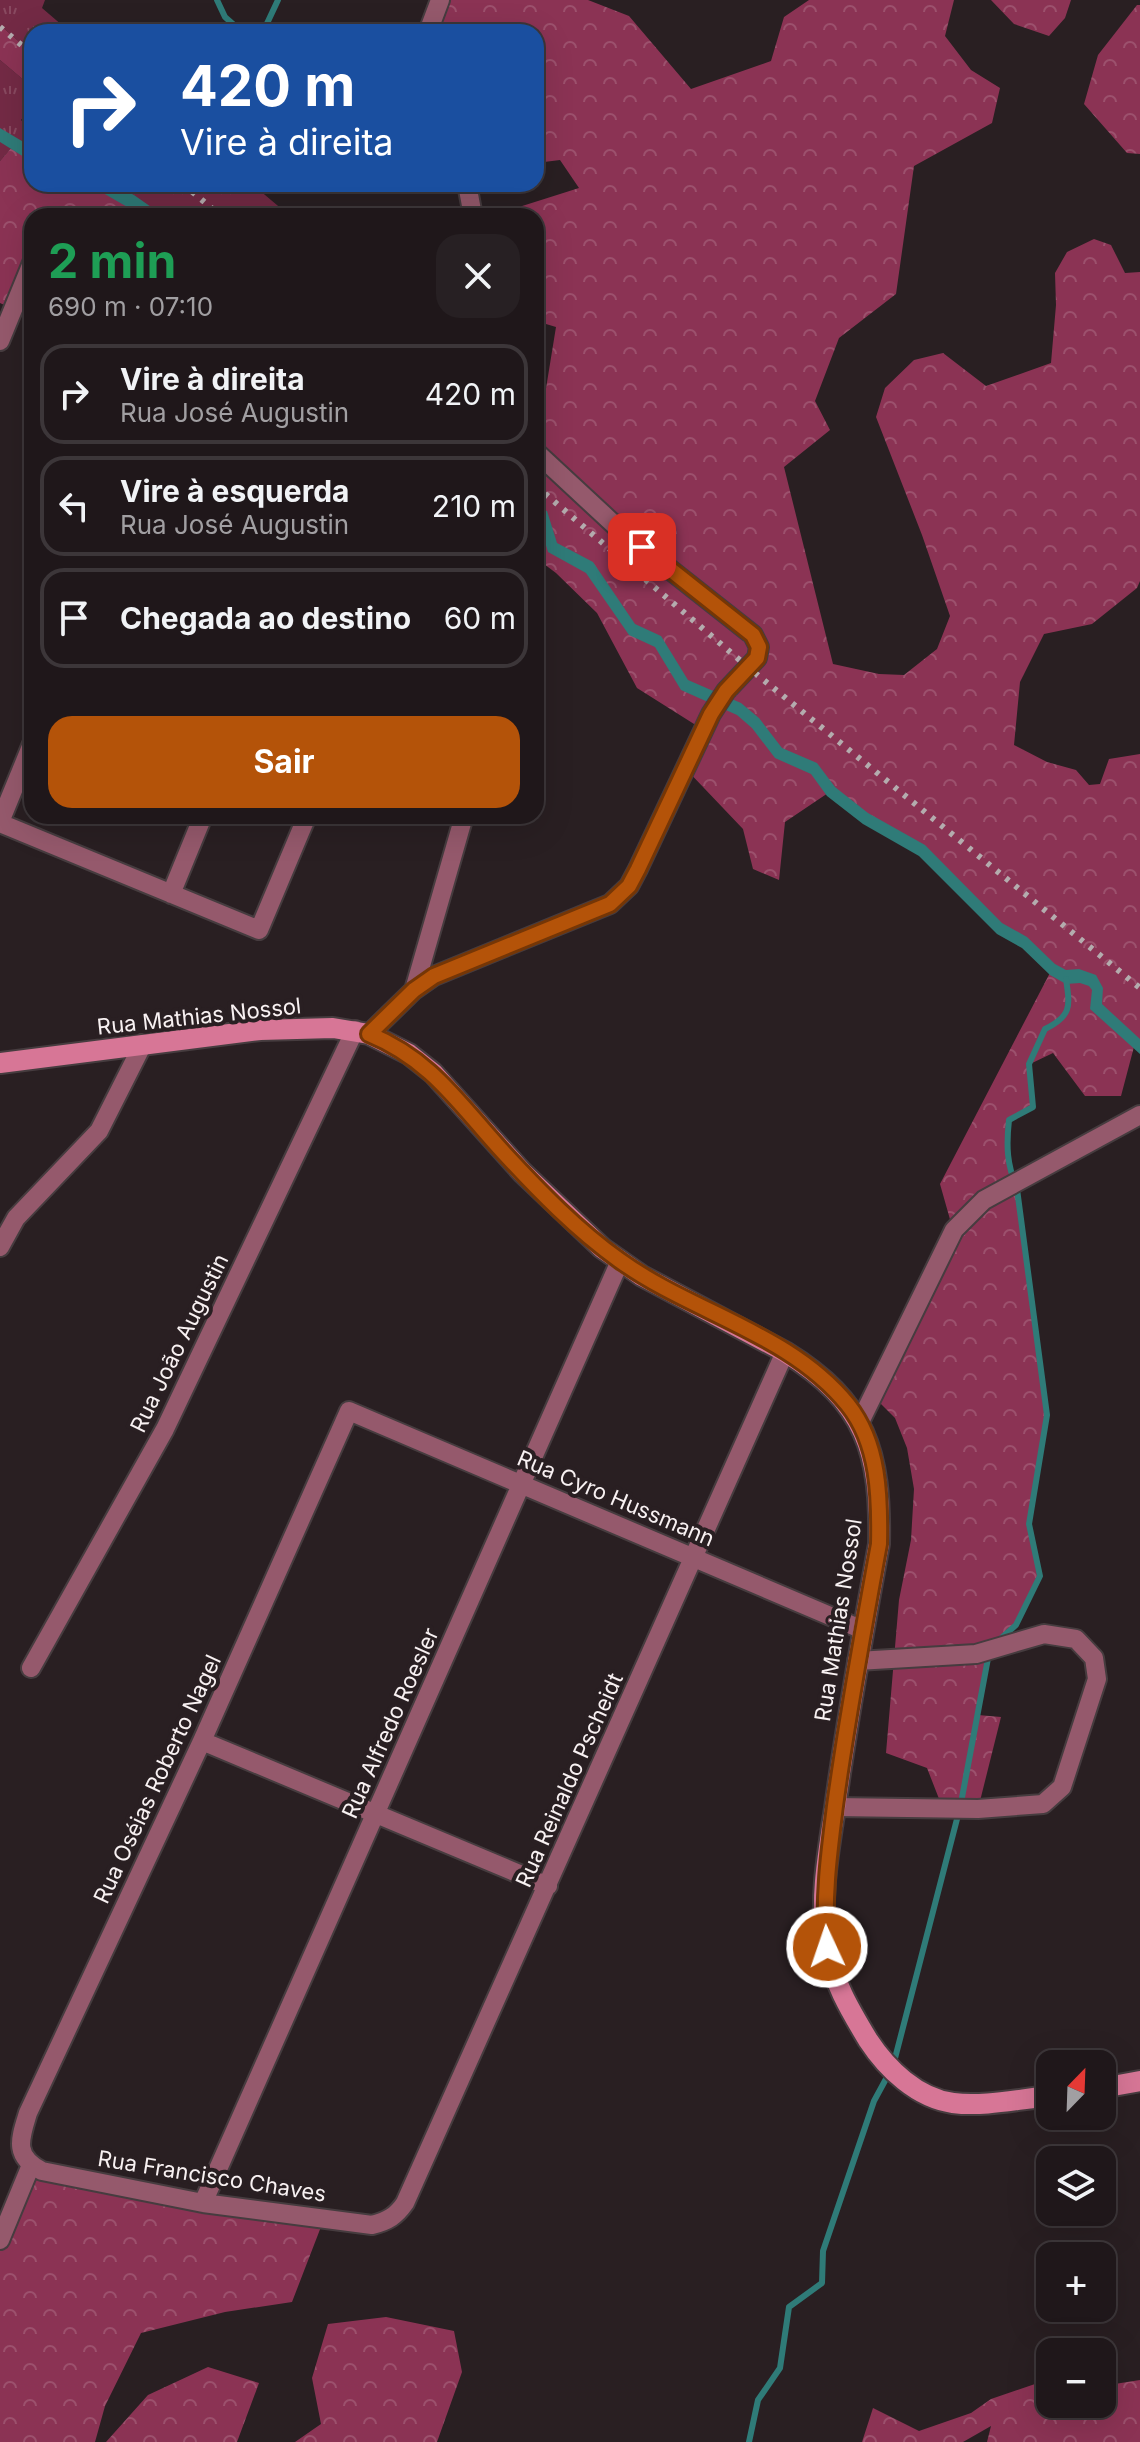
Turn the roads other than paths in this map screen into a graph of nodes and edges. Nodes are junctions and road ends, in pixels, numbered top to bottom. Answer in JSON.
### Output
{"nodes":[{"id":1,"x":440,"y":0,"type":"edge"},
{"id":2,"x":431,"y":24,"type":"edge"},
{"id":3,"x":24,"y":282,"type":"edge"},
{"id":4,"x":0,"y":341,"type":"edge"},
{"id":5,"x":544,"y":459,"type":"edge"},
{"id":6,"x":24,"y":764,"type":"edge"},
{"id":7,"x":0,"y":822,"type":"edge"},
{"id":8,"x":200,"y":824,"type":"edge"},
{"id":9,"x":304,"y":824,"type":"edge"},
{"id":10,"x":462,"y":824,"type":"edge"},
{"id":11,"x":171,"y":894,"type":"junction"},
{"id":12,"x":414,"y":990,"type":"junction"},
{"id":13,"x":362,"y":1032,"type":"junction"},
{"id":14,"x":143,"y":1044,"type":"junction"},
{"id":15,"x":0,"y":1063,"type":"edge"},
{"id":16,"x":1140,"y":1115,"type":"edge"},
{"id":17,"x":0,"y":1247,"type":"edge"},
{"id":18,"x":620,"y":1261,"type":"junction"},
{"id":19,"x":785,"y":1352,"type":"junction"},
{"id":20,"x":349,"y":1411,"type":"joint"},
{"id":21,"x":860,"y":1422,"type":"junction"},
{"id":22,"x":522,"y":1484,"type":"junction"},
{"id":23,"x":694,"y":1557,"type":"junction"},
{"id":24,"x":863,"y":1630,"type":"junction"},
{"id":25,"x":857,"y":1661,"type":"junction"},
{"id":26,"x":31,"y":1668,"type":"dead end"},
{"id":27,"x":202,"y":1741,"type":"junction"},
{"id":28,"x":835,"y":1807,"type":"junction"},
{"id":29,"x":376,"y":1814,"type":"junction"},
{"id":30,"x":548,"y":1886,"type":"junction"},
{"id":31,"x":1140,"y":2081,"type":"edge"},
{"id":32,"x":1116,"y":2085,"type":"edge"},
{"id":33,"x":1036,"y":2097,"type":"edge"},
{"id":34,"x":31,"y":2165,"type":"junction"},
{"id":35,"x":203,"y":2203,"type":"junction"},
{"id":36,"x":386,"y":2221,"type":"joint"},
{"id":37,"x":0,"y":2240,"type":"edge"}],
"edges":[{"from":1,"to":2,"type":"street"},
{"from":3,"to":4,"type":"street"},
{"from":5,"to":12,"type":"street"},
{"from":6,"to":7,"type":"street"},
{"from":7,"to":11,"type":"street"},
{"from":8,"to":11,"type":"street"},
{"from":9,"to":11,"type":"street"},
{"from":10,"to":12,"type":"street"},
{"from":12,"to":13,"type":"street"},
{"from":13,"to":14,"type":"street","name":"Rua Mathias Nossol"},
{"from":13,"to":18,"type":"street","name":"Rua Mathias Nossol"},
{"from":13,"to":26,"type":"street","name":"Rua João Augustin"},
{"from":14,"to":15,"type":"street","name":"Rua Mathias Nossol"},
{"from":14,"to":17,"type":"street"},
{"from":16,"to":21,"type":"street"},
{"from":18,"to":19,"type":"street","name":"Rua Mathias Nossol"},
{"from":18,"to":22,"type":"street","name":"Rua Alfredo Roesler"},
{"from":19,"to":21,"type":"street","name":"Rua Mathias Nossol"},
{"from":19,"to":23,"type":"street","name":"Rua Reinaldo Pscheidt"},
{"from":20,"to":22,"type":"street","name":"Rua Cyro Hussmann"},
{"from":20,"to":27,"type":"street","name":"Rua Oséias Roberto Nagel"},
{"from":21,"to":24,"type":"street","name":"Rua Mathias Nossol"},
{"from":22,"to":23,"type":"street","name":"Rua Cyro Hussmann"},
{"from":22,"to":29,"type":"street","name":"Rua Alfredo Roesler"},
{"from":23,"to":24,"type":"street","name":"Rua Cyro Hussmann"},
{"from":23,"to":30,"type":"street","name":"Rua Reinaldo Pscheidt"},
{"from":24,"to":25,"type":"street","name":"Rua Mathias Nossol"},
{"from":25,"to":28,"type":"street","name":"Rua Mathias Nossol"},
{"from":25,"to":28,"type":"street"},
{"from":27,"to":29,"type":"street"},
{"from":27,"to":34,"type":"street","name":"Rua Oséias Roberto Nagel"},
{"from":28,"to":33,"type":"street","name":"Rua Mathias Nossol"},
{"from":29,"to":30,"type":"street"},
{"from":29,"to":35,"type":"street","name":"Rua Alfredo Roesler"},
{"from":30,"to":36,"type":"street","name":"Rua Reinaldo Pscheidt"},
{"from":31,"to":32,"type":"street"},
{"from":34,"to":35,"type":"street","name":"Rua Francisco Chaves"},
{"from":34,"to":37,"type":"street"},
{"from":35,"to":36,"type":"street","name":"Rua Francisco Chaves"}]}
